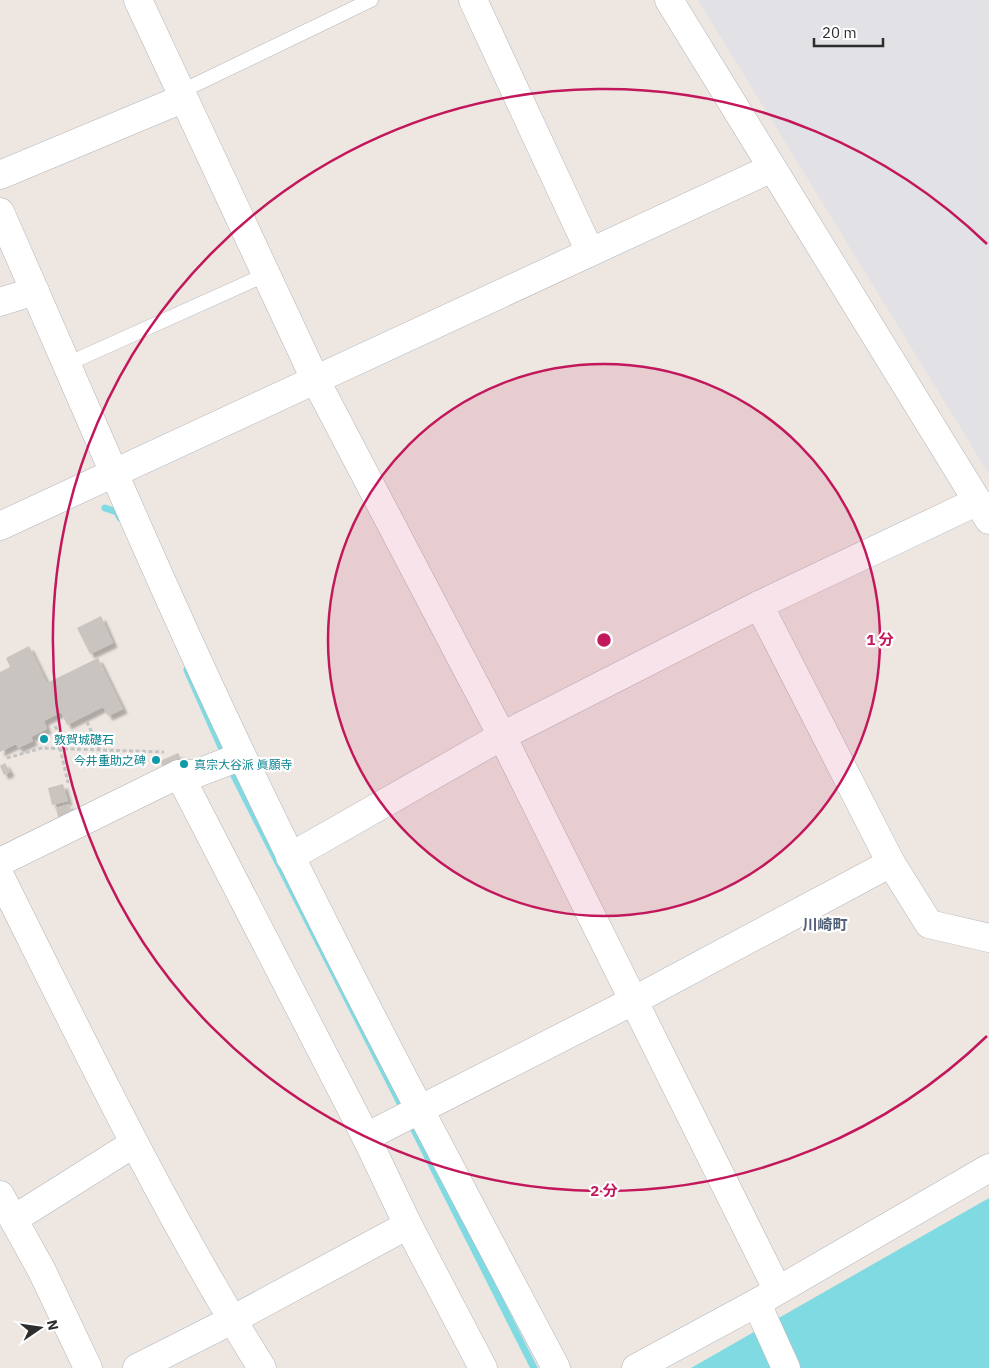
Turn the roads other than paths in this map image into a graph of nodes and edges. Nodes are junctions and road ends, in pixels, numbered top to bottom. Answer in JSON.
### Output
{"nodes":[{"id":1,"x":138,"y":0,"type":"edge"},
{"id":2,"x":371,"y":0,"type":"edge"},
{"id":3,"x":473,"y":0,"type":"edge"},
{"id":4,"x":669,"y":0,"type":"edge"},
{"id":5,"x":181,"y":95,"type":"junction"},
{"id":6,"x":772,"y":168,"type":"junction"},
{"id":7,"x":0,"y":175,"type":"edge"},
{"id":8,"x":0,"y":212,"type":"edge"},
{"id":9,"x":590,"y":252,"type":"junction"},
{"id":10,"x":265,"y":275,"type":"junction"},
{"id":11,"x":35,"y":291,"type":"junction"},
{"id":12,"x":0,"y":302,"type":"edge"},
{"id":13,"x":65,"y":365,"type":"junction"},
{"id":14,"x":315,"y":379,"type":"junction"},
{"id":15,"x":114,"y":474,"type":"junction"},
{"id":16,"x":983,"y":510,"type":"edge"},
{"id":17,"x":0,"y":526,"type":"edge"},
{"id":18,"x":759,"y":605,"type":"junction"},
{"id":19,"x":502,"y":736,"type":"junction"},
{"id":20,"x":242,"y":756,"type":"junction"},
{"id":21,"x":174,"y":766,"type":"junction"},
{"id":22,"x":290,"y":857,"type":"junction"},
{"id":23,"x":0,"y":862,"type":"edge"},
{"id":24,"x":891,"y":862,"type":"junction"},
{"id":25,"x":0,"y":876,"type":"edge"},
{"id":26,"x":989,"y":938,"type":"edge"},
{"id":27,"x":633,"y":1000,"type":"junction"},
{"id":28,"x":420,"y":1110,"type":"junction"},
{"id":29,"x":366,"y":1137,"type":"junction"},
{"id":30,"x":133,"y":1144,"type":"junction"},
{"id":31,"x":989,"y":1168,"type":"edge"},
{"id":32,"x":0,"y":1195,"type":"edge"},
{"id":33,"x":14,"y":1219,"type":"junction"},
{"id":34,"x":408,"y":1225,"type":"junction"},
{"id":35,"x":766,"y":1302,"type":"junction"},
{"id":36,"x":232,"y":1320,"type":"junction"},
{"id":37,"x":88,"y":1368,"type":"edge"},
{"id":38,"x":137,"y":1368,"type":"edge"},
{"id":39,"x":262,"y":1368,"type":"edge"},
{"id":40,"x":483,"y":1368,"type":"edge"},
{"id":41,"x":556,"y":1368,"type":"edge"},
{"id":42,"x":636,"y":1368,"type":"edge"},
{"id":43,"x":786,"y":1368,"type":"edge"}],
"edges":[{"from":1,"to":5,"type":"street"},
{"from":2,"to":5,"type":"lane"},
{"from":3,"to":9,"type":"street"},
{"from":4,"to":6,"type":"street"},
{"from":5,"to":7,"type":"street"},
{"from":5,"to":10,"type":"street"},
{"from":6,"to":9,"type":"street"},
{"from":6,"to":16,"type":"street"},
{"from":8,"to":11,"type":"street"},
{"from":9,"to":14,"type":"street"},
{"from":10,"to":13,"type":"lane"},
{"from":10,"to":14,"type":"street"},
{"from":11,"to":12,"type":"street"},
{"from":11,"to":13,"type":"street"},
{"from":13,"to":15,"type":"street"},
{"from":14,"to":15,"type":"street"},
{"from":14,"to":19,"type":"street"},
{"from":15,"to":17,"type":"street"},
{"from":15,"to":20,"type":"street"},
{"from":16,"to":18,"type":"street"},
{"from":18,"to":19,"type":"street"},
{"from":18,"to":24,"type":"street"},
{"from":19,"to":22,"type":"street"},
{"from":19,"to":27,"type":"street"},
{"from":20,"to":21,"type":"street"},
{"from":20,"to":22,"type":"street"},
{"from":21,"to":23,"type":"street"},
{"from":21,"to":29,"type":"street"},
{"from":22,"to":28,"type":"street"},
{"from":24,"to":26,"type":"street"},
{"from":24,"to":27,"type":"street"},
{"from":25,"to":30,"type":"street"},
{"from":27,"to":28,"type":"street"},
{"from":27,"to":35,"type":"street"},
{"from":28,"to":29,"type":"street"},
{"from":28,"to":41,"type":"street"},
{"from":29,"to":34,"type":"street"},
{"from":30,"to":33,"type":"street"},
{"from":30,"to":36,"type":"street"},
{"from":31,"to":35,"type":"street"},
{"from":32,"to":33,"type":"street"},
{"from":33,"to":37,"type":"street"},
{"from":34,"to":36,"type":"street"},
{"from":34,"to":40,"type":"street"},
{"from":35,"to":42,"type":"street"},
{"from":35,"to":43,"type":"street"},
{"from":36,"to":38,"type":"street"},
{"from":36,"to":39,"type":"street"}]}
